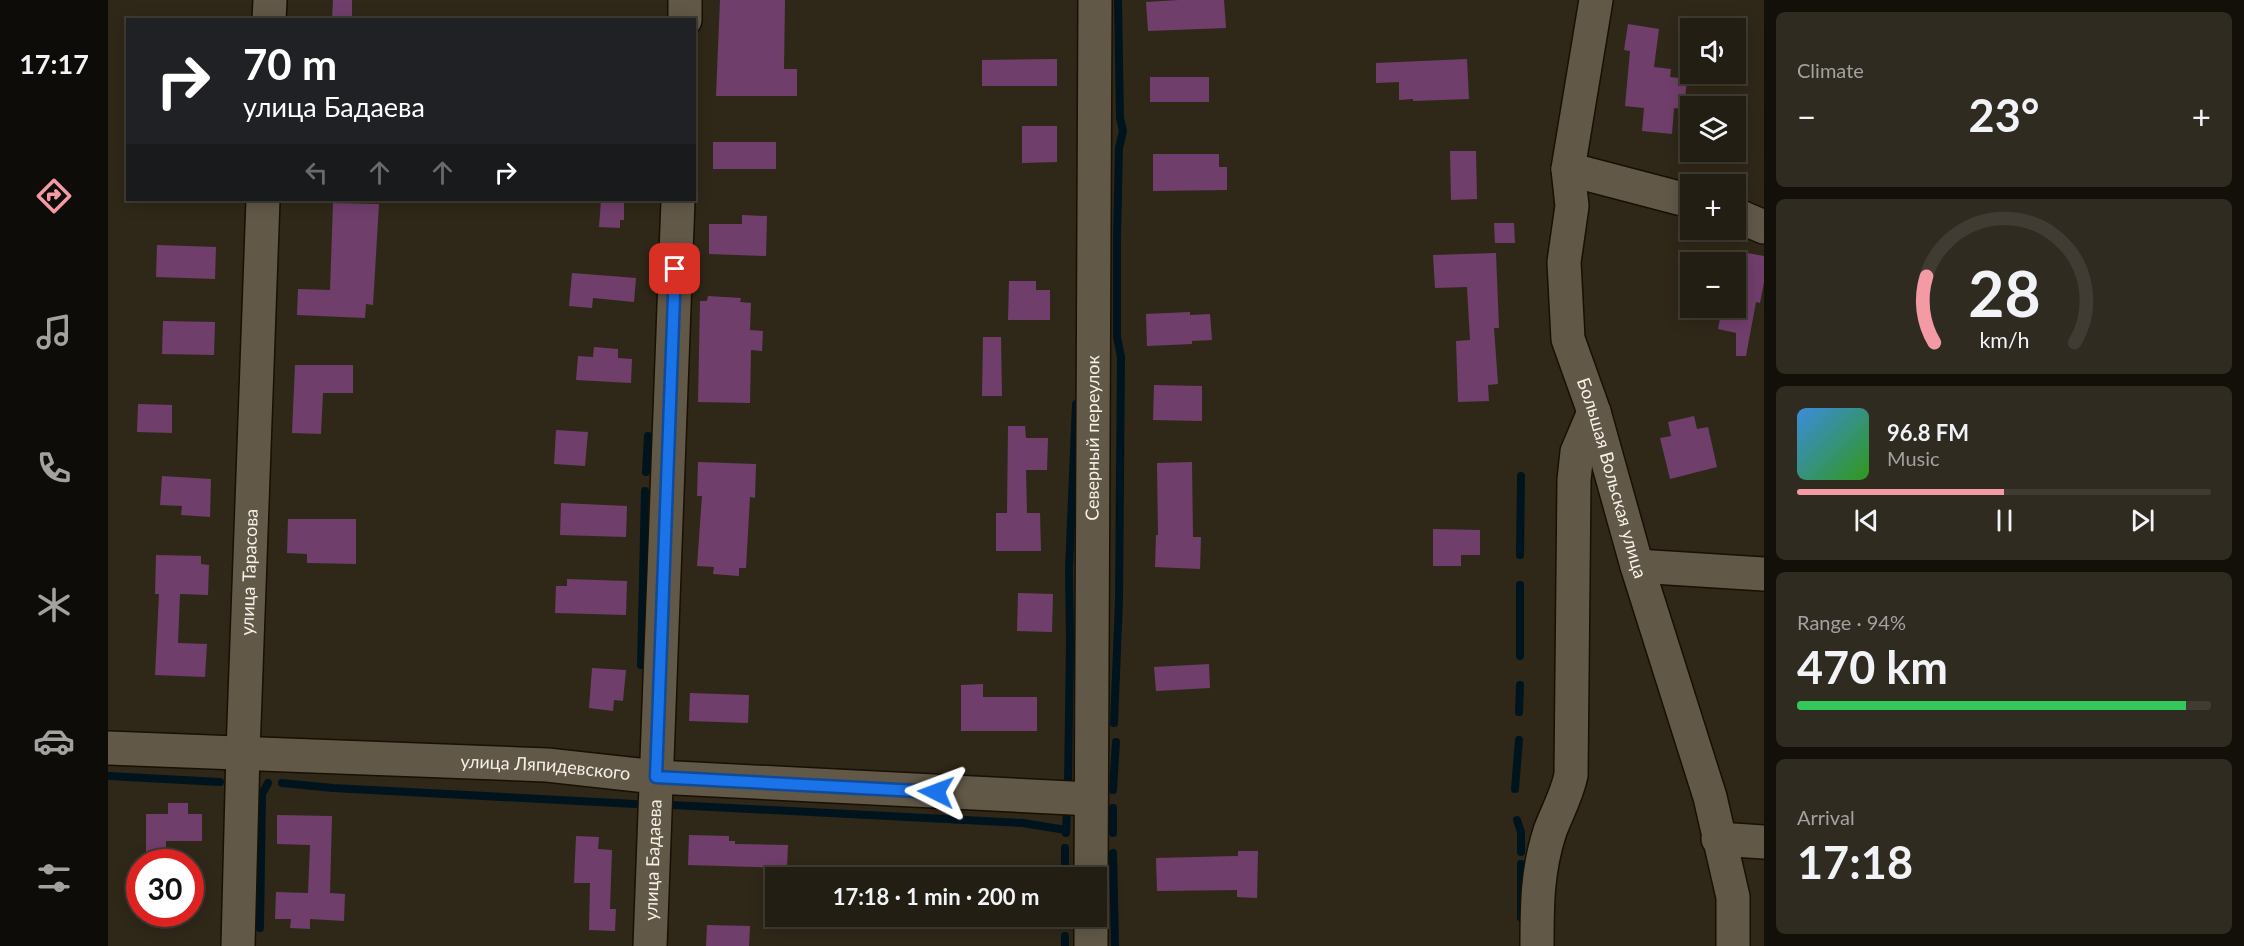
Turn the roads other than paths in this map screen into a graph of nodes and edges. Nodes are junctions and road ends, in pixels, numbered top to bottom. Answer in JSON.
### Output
{"nodes":[{"id":1,"x":270,"y":0,"type":"edge"},
{"id":2,"x":685,"y":0,"type":"edge"},
{"id":3,"x":1095,"y":0,"type":"edge"},
{"id":4,"x":1596,"y":0,"type":"edge"},
{"id":5,"x":269,"y":18,"type":"edge"},
{"id":6,"x":685,"y":18,"type":"edge"},
{"id":7,"x":1568,"y":170,"type":"junction"},
{"id":8,"x":1680,"y":198,"type":"edge"},
{"id":9,"x":263,"y":201,"type":"edge"},
{"id":10,"x":678,"y":201,"type":"edge"},
{"id":11,"x":1746,"y":219,"type":"edge"},
{"id":12,"x":1764,"y":227,"type":"edge"},
{"id":13,"x":1594,"y":412,"type":"junction"},
{"id":14,"x":1637,"y":566,"type":"junction"},
{"id":15,"x":1764,"y":574,"type":"edge"},
{"id":16,"x":108,"y":748,"type":"edge"},
{"id":17,"x":243,"y":752,"type":"junction"},
{"id":18,"x":656,"y":777,"type":"junction"},
{"id":19,"x":1091,"y":800,"type":"junction"},
{"id":20,"x":1718,"y":839,"type":"junction"},
{"id":21,"x":1764,"y":842,"type":"edge"},
{"id":22,"x":1091,"y":867,"type":"edge"},
{"id":23,"x":1091,"y":927,"type":"edge"},
{"id":24,"x":238,"y":946,"type":"edge"},
{"id":25,"x":650,"y":946,"type":"edge"},
{"id":26,"x":1091,"y":946,"type":"edge"},
{"id":27,"x":1537,"y":946,"type":"edge"},
{"id":28,"x":1733,"y":946,"type":"edge"}],
"edges":[{"from":1,"to":5,"type":"street"},
{"from":2,"to":6,"type":"street"},
{"from":3,"to":19,"type":"street","name":"Северный переулок"},
{"from":4,"to":7,"type":"street","name":"Большая Вольская улица"},
{"from":7,"to":8,"type":"street"},
{"from":7,"to":13,"type":"street","name":"Большая Вольская улица"},
{"from":9,"to":17,"type":"street","name":"улица Тарасова"},
{"from":10,"to":18,"type":"street","name":"улица Бадаева"},
{"from":11,"to":12,"type":"street"},
{"from":13,"to":14,"type":"street","name":"Большая Вольская улица"},
{"from":13,"to":27,"type":"street"},
{"from":14,"to":15,"type":"street"},
{"from":14,"to":20,"type":"street","name":"Большая Вольская улица"},
{"from":16,"to":17,"type":"street","name":"улица Ляпидевского"},
{"from":17,"to":18,"type":"street","name":"улица Ляпидевского"},
{"from":17,"to":24,"type":"street","name":"улица Тарасова"},
{"from":18,"to":19,"type":"street","name":"улица Ляпидевского"},
{"from":18,"to":25,"type":"street","name":"улица Бадаева"},
{"from":19,"to":22,"type":"street","name":"Северный переулок"},
{"from":20,"to":21,"type":"street"},
{"from":20,"to":28,"type":"street","name":"Большая Вольская улица"},
{"from":23,"to":26,"type":"street"}]}
